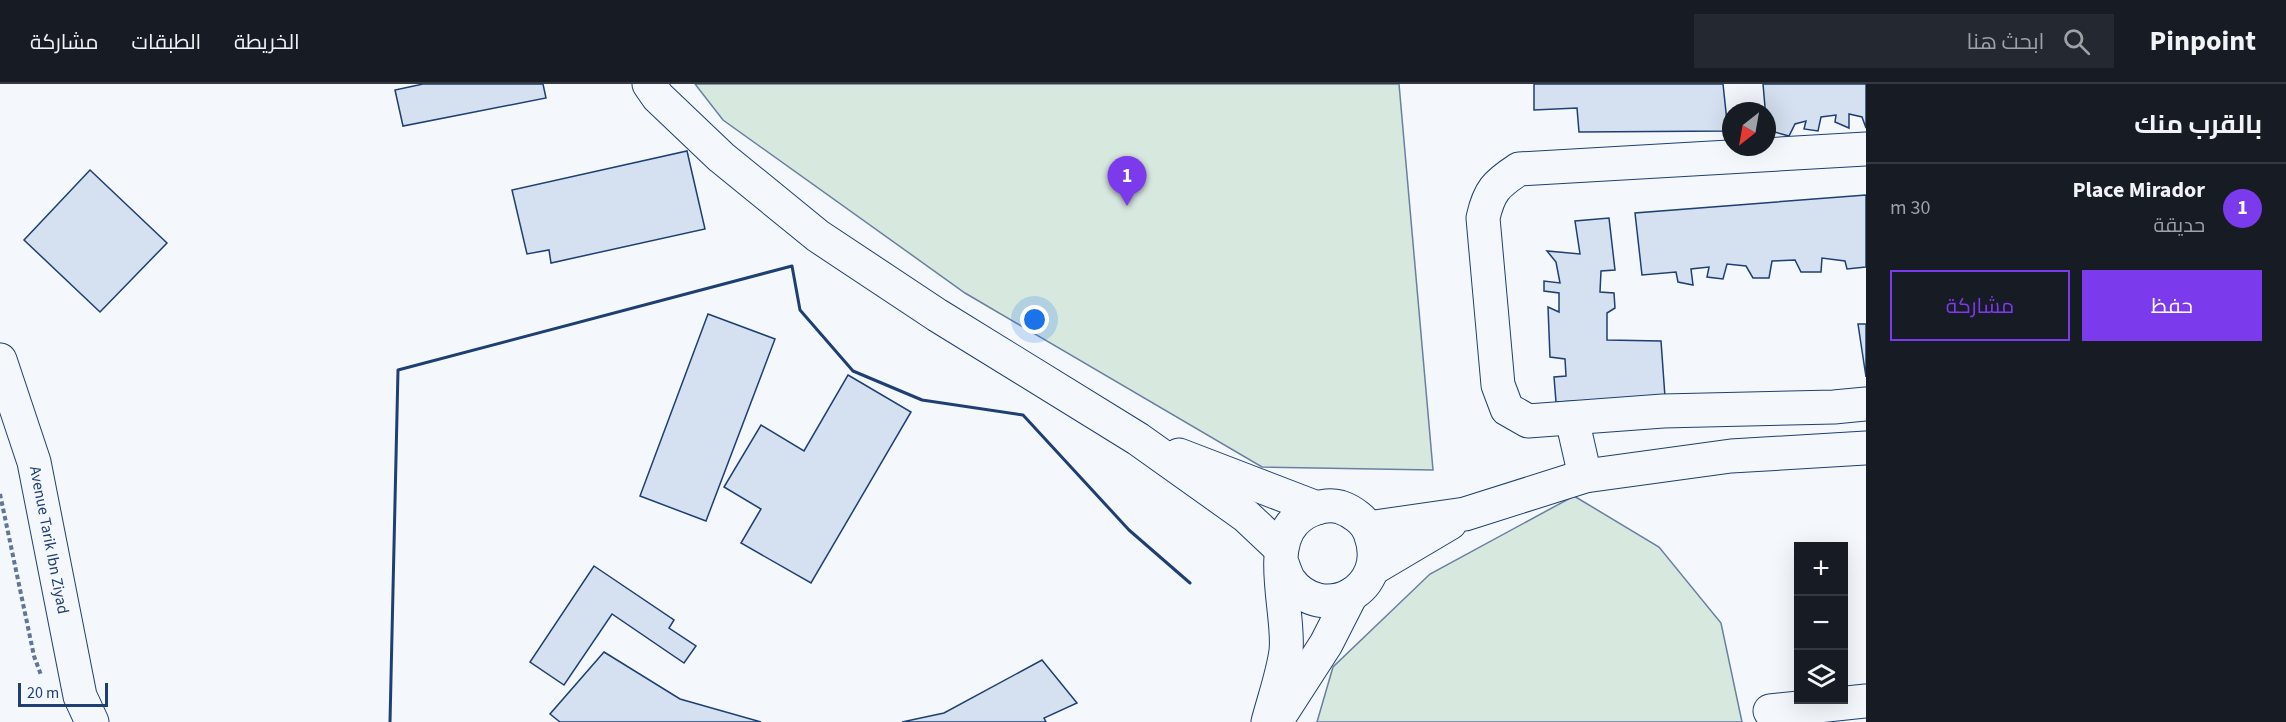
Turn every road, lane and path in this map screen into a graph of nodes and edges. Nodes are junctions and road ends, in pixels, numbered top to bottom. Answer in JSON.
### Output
{"nodes":[{"id":1,"x":649,"y":84,"type":"edge"},
{"id":2,"x":1866,"y":149,"type":"edge"},
{"id":3,"x":0,"y":360,"type":"edge"},
{"id":4,"x":1866,"y":404,"type":"edge"},
{"id":5,"x":1572,"y":419,"type":"junction"},
{"id":6,"x":1138,"y":440,"type":"junction"},
{"id":7,"x":1866,"y":448,"type":"edge"},
{"id":8,"x":1585,"y":476,"type":"junction"},
{"id":9,"x":0,"y":494,"type":"edge"},
{"id":10,"x":1317,"y":508,"type":"junction"},
{"id":11,"x":1465,"y":514,"type":"junction"},
{"id":12,"x":1368,"y":528,"type":"junction"},
{"id":13,"x":1281,"y":556,"type":"junction"},
{"id":14,"x":1374,"y":568,"type":"junction"},
{"id":15,"x":1351,"y":595,"type":"junction"},
{"id":16,"x":43,"y":678,"type":"dead end"},
{"id":17,"x":1866,"y":701,"type":"edge"},
{"id":18,"x":1770,"y":711,"type":"dead end"},
{"id":19,"x":92,"y":722,"type":"edge"},
{"id":20,"x":1268,"y":722,"type":"edge"},
{"id":21,"x":1276,"y":722,"type":"edge"}],
"edges":[{"from":1,"to":6,"type":"street"},
{"from":2,"to":5,"type":"street"},
{"from":3,"to":19,"type":"street","name":"Avenue Tarik Ibn Ziyad"},
{"from":4,"to":5,"type":"street"},
{"from":5,"to":8,"type":"street"},
{"from":6,"to":10,"type":"street"},
{"from":6,"to":13,"type":"street"},
{"from":7,"to":8,"type":"street"},
{"from":8,"to":11,"type":"street"},
{"from":9,"to":16,"type":"path"},
{"from":10,"to":12,"type":"street"},
{"from":10,"to":13,"type":"street"},
{"from":11,"to":12,"type":"street"},
{"from":11,"to":14,"type":"street"},
{"from":12,"to":14,"type":"street"},
{"from":13,"to":15,"type":"street"},
{"from":13,"to":20,"type":"street"},
{"from":14,"to":15,"type":"street"},
{"from":15,"to":21,"type":"street"},
{"from":17,"to":18,"type":"street"}]}
